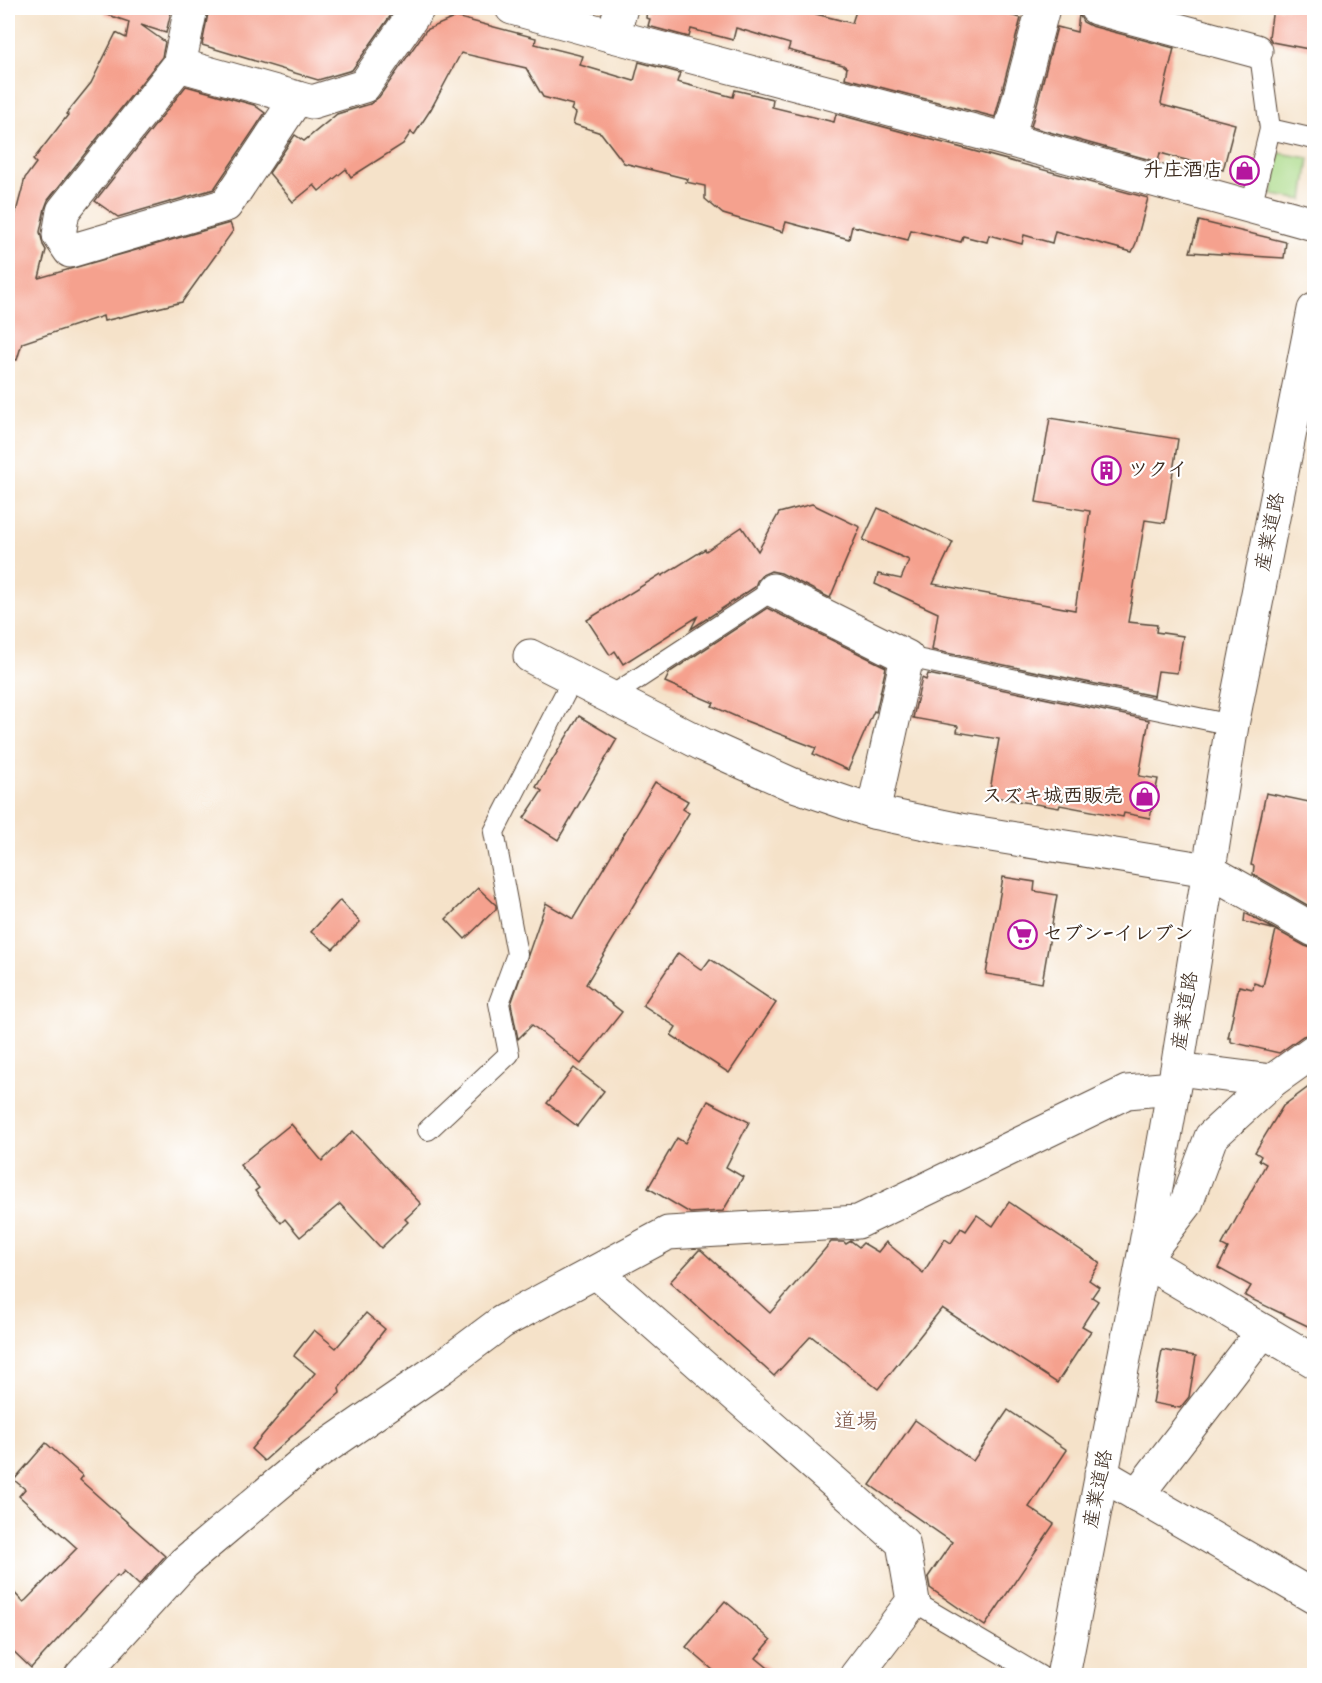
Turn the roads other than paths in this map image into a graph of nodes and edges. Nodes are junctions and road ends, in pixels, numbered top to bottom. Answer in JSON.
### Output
{"nodes":[{"id":1,"x":191,"y":8,"type":"edge"},
{"id":2,"x":418,"y":8,"type":"edge"},
{"id":3,"x":512,"y":8,"type":"edge"},
{"id":4,"x":1043,"y":8,"type":"edge"},
{"id":5,"x":1096,"y":8,"type":"edge"},
{"id":6,"x":617,"y":22,"type":"edge"},
{"id":7,"x":1256,"y":51,"type":"joint"},
{"id":8,"x":178,"y":65,"type":"junction"},
{"id":9,"x":297,"y":98,"type":"junction"},
{"id":10,"x":1270,"y":129,"type":"junction"},
{"id":11,"x":1008,"y":140,"type":"junction"},
{"id":12,"x":1314,"y":140,"type":"edge"},
{"id":13,"x":1251,"y":207,"type":"junction"},
{"id":14,"x":1314,"y":224,"type":"edge"},
{"id":15,"x":1314,"y":310,"type":"edge"},
{"id":16,"x":773,"y":590,"type":"joint"},
{"id":17,"x":530,"y":656,"type":"dead end"},
{"id":18,"x":906,"y":657,"type":"junction"},
{"id":19,"x":573,"y":678,"type":"junction"},
{"id":20,"x":610,"y":697,"type":"junction"},
{"id":21,"x":1232,"y":726,"type":"junction"},
{"id":22,"x":873,"y":812,"type":"junction"},
{"id":23,"x":1208,"y":870,"type":"junction"},
{"id":24,"x":1314,"y":930,"type":"edge"},
{"id":25,"x":1314,"y":1051,"type":"edge"},
{"id":26,"x":1175,"y":1079,"type":"junction"},
{"id":27,"x":1272,"y":1081,"type":"junction"},
{"id":28,"x":428,"y":1130,"type":"dead end"},
{"id":29,"x":1143,"y":1260,"type":"junction"},
{"id":30,"x":596,"y":1272,"type":"junction"},
{"id":31,"x":1263,"y":1331,"type":"junction"},
{"id":32,"x":1314,"y":1360,"type":"edge"},
{"id":33,"x":1101,"y":1474,"type":"junction"},
{"id":34,"x":1137,"y":1495,"type":"junction"},
{"id":35,"x":1314,"y":1597,"type":"edge"},
{"id":36,"x":913,"y":1601,"type":"junction"},
{"id":37,"x":81,"y":1676,"type":"edge"},
{"id":38,"x":856,"y":1676,"type":"edge"},
{"id":39,"x":1040,"y":1676,"type":"edge"},
{"id":40,"x":1063,"y":1676,"type":"edge"}],
"edges":[{"from":1,"to":8,"type":"street"},
{"from":2,"to":9,"type":"street"},
{"from":3,"to":6,"type":"street"},
{"from":4,"to":11,"type":"street"},
{"from":5,"to":7,"type":"street"},
{"from":6,"to":11,"type":"street"},
{"from":7,"to":10,"type":"lane"},
{"from":8,"to":9,"type":"street"},
{"from":8,"to":9,"type":"street"},
{"from":10,"to":12,"type":"lane"},
{"from":10,"to":13,"type":"lane"},
{"from":11,"to":13,"type":"street"},
{"from":13,"to":14,"type":"street"},
{"from":15,"to":21,"type":"street","name":"産業道路"},
{"from":16,"to":18,"type":"street"},
{"from":16,"to":20,"type":"lane"},
{"from":17,"to":19,"type":"street"},
{"from":18,"to":21,"type":"lane"},
{"from":18,"to":22,"type":"street"},
{"from":19,"to":20,"type":"street"},
{"from":19,"to":28,"type":"lane"},
{"from":20,"to":22,"type":"street"},
{"from":21,"to":23,"type":"street","name":"産業道路"},
{"from":22,"to":23,"type":"street"},
{"from":23,"to":24,"type":"street"},
{"from":23,"to":26,"type":"street","name":"産業道路"},
{"from":25,"to":27,"type":"street"},
{"from":26,"to":27,"type":"street"},
{"from":26,"to":29,"type":"street","name":"産業道路"},
{"from":26,"to":30,"type":"street"},
{"from":27,"to":29,"type":"street"},
{"from":29,"to":31,"type":"street"},
{"from":29,"to":33,"type":"street","name":"産業道路"},
{"from":30,"to":36,"type":"street"},
{"from":30,"to":37,"type":"street"},
{"from":31,"to":32,"type":"street"},
{"from":31,"to":34,"type":"street"},
{"from":33,"to":34,"type":"street"},
{"from":33,"to":40,"type":"street","name":"産業道路"},
{"from":34,"to":35,"type":"street"},
{"from":36,"to":38,"type":"street"},
{"from":36,"to":39,"type":"lane"}]}
